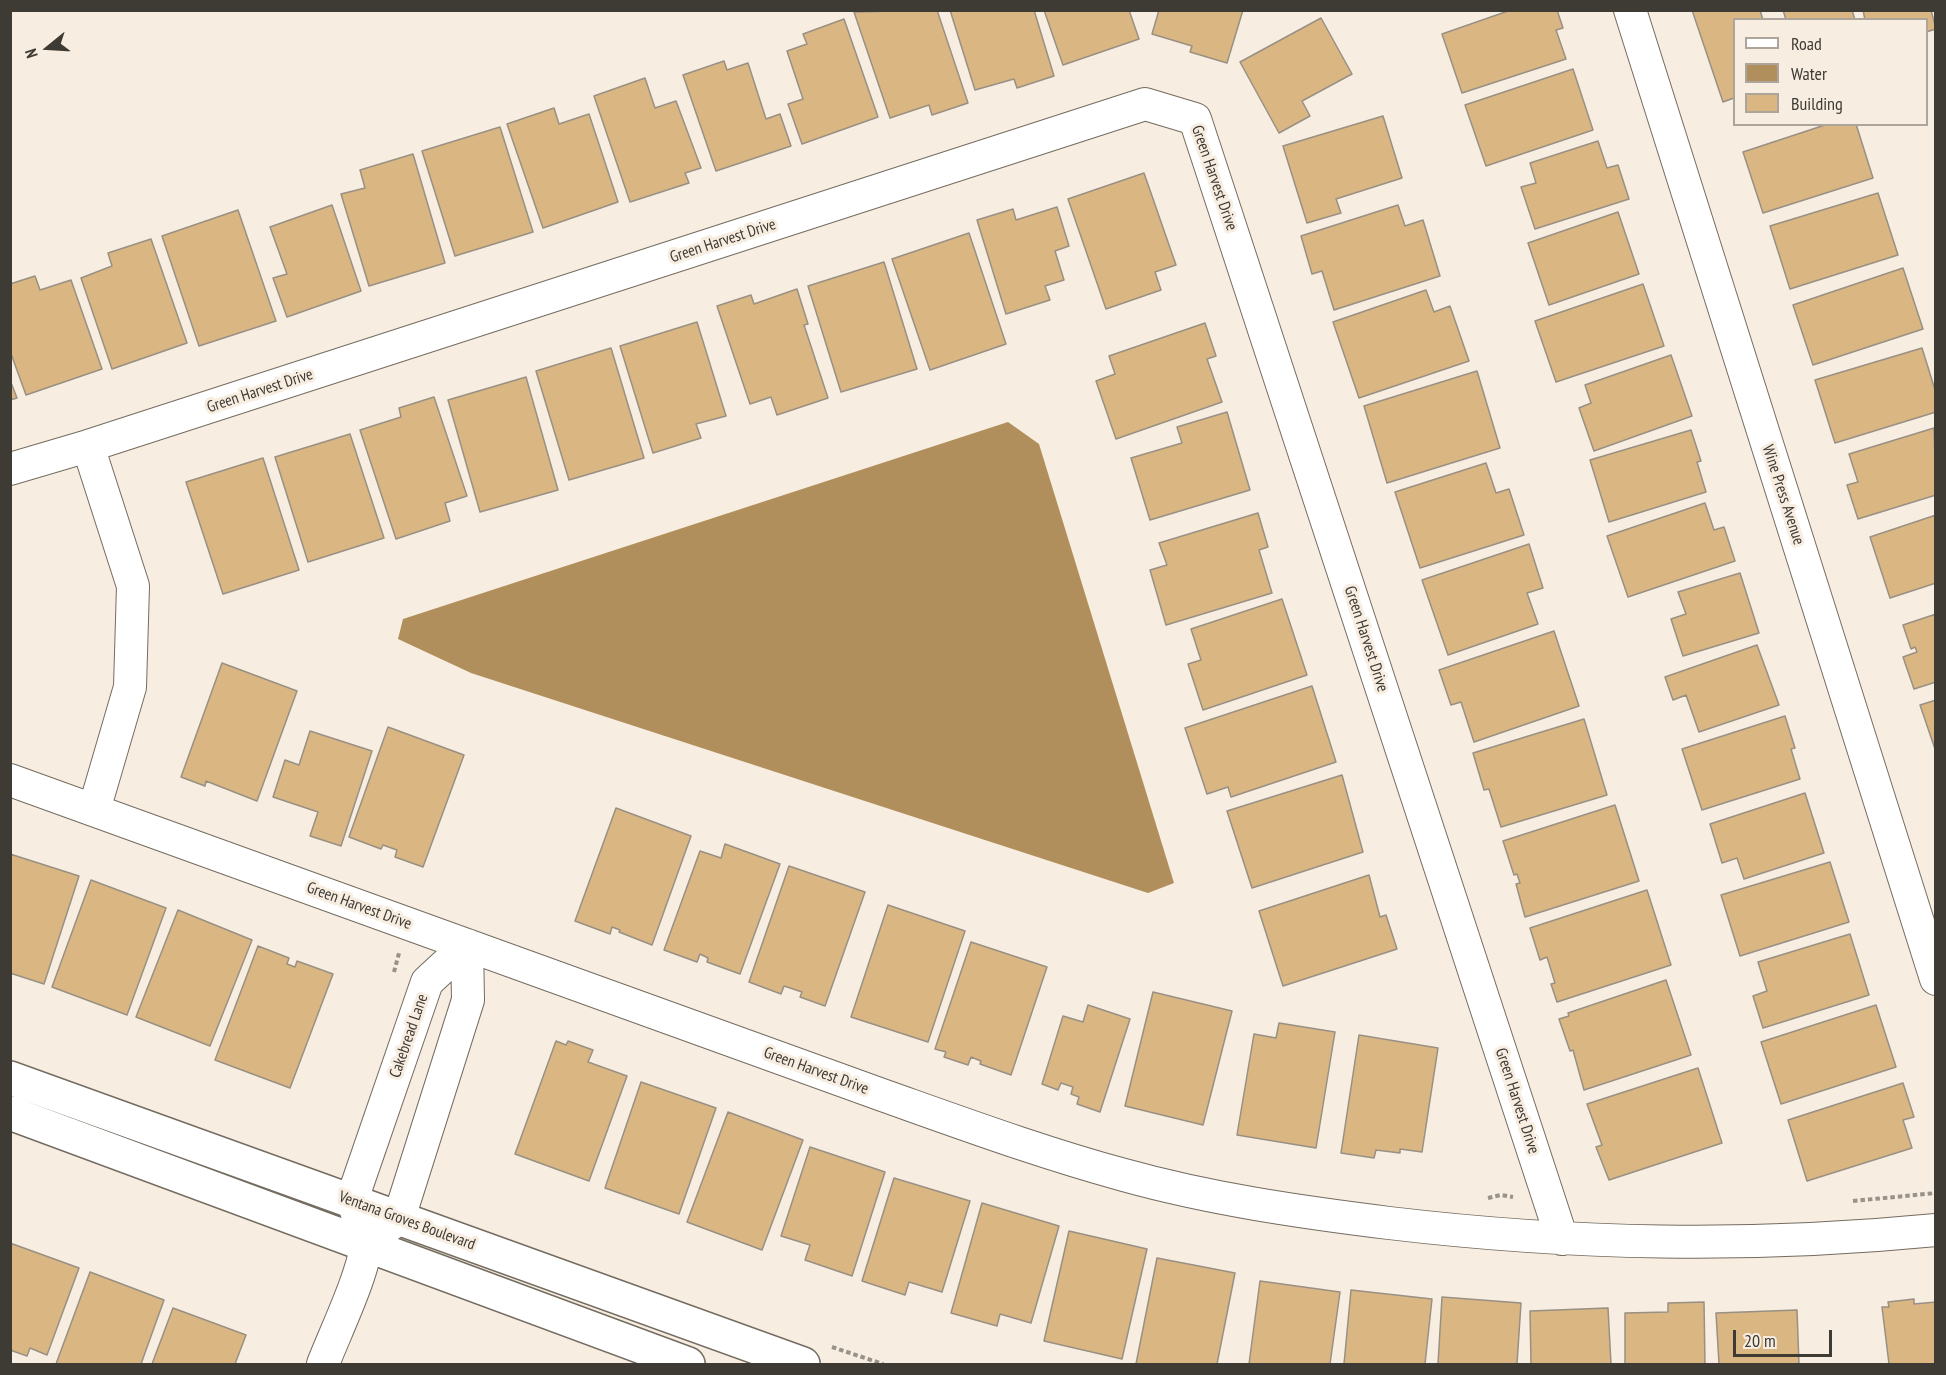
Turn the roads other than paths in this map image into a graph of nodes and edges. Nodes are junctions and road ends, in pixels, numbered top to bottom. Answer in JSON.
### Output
{"nodes":[{"id":1,"x":1630,"y":10,"type":"edge"},
{"id":2,"x":88,"y":446,"type":"junction"},
{"id":3,"x":10,"y":469,"type":"edge"},
{"id":4,"x":10,"y":780,"type":"edge"},
{"id":5,"x":94,"y":810,"type":"junction"},
{"id":6,"x":467,"y":945,"type":"junction"},
{"id":7,"x":1935,"y":979,"type":"edge"},
{"id":8,"x":10,"y":1078,"type":"edge"},
{"id":9,"x":10,"y":1113,"type":"edge"},
{"id":10,"x":352,"y":1200,"type":"junction"},
{"id":11,"x":399,"y":1218,"type":"junction"},
{"id":12,"x":1935,"y":1230,"type":"edge"},
{"id":13,"x":1562,"y":1239,"type":"junction"},
{"id":14,"x":366,"y":1244,"type":"junction"},
{"id":15,"x":323,"y":1365,"type":"edge"},
{"id":16,"x":688,"y":1365,"type":"edge"},
{"id":17,"x":803,"y":1365,"type":"edge"}],
"edges":[{"from":1,"to":7,"type":"street","name":"Wine Press Avenue"},
{"from":2,"to":3,"type":"street","name":"Green Harvest Drive"},
{"from":2,"to":5,"type":"street"},
{"from":2,"to":13,"type":"street","name":"Green Harvest Drive"},
{"from":4,"to":5,"type":"street","name":"Green Harvest Drive"},
{"from":5,"to":6,"type":"street","name":"Green Harvest Drive"},
{"from":6,"to":10,"type":"street","name":"Cakebread Lane"},
{"from":6,"to":11,"type":"street"},
{"from":6,"to":13,"type":"street","name":"Green Harvest Drive"},
{"from":8,"to":10,"type":"street","name":"Ventana Groves Boulevard"},
{"from":9,"to":14,"type":"street"},
{"from":10,"to":11,"type":"street","name":"Ventana Groves Boulevard"},
{"from":10,"to":14,"type":"street"},
{"from":11,"to":14,"type":"street"},
{"from":11,"to":17,"type":"street","name":"Ventana Groves Boulevard"},
{"from":12,"to":13,"type":"street","name":"Green Harvest Drive"},
{"from":14,"to":15,"type":"street"},
{"from":14,"to":16,"type":"street"}]}
